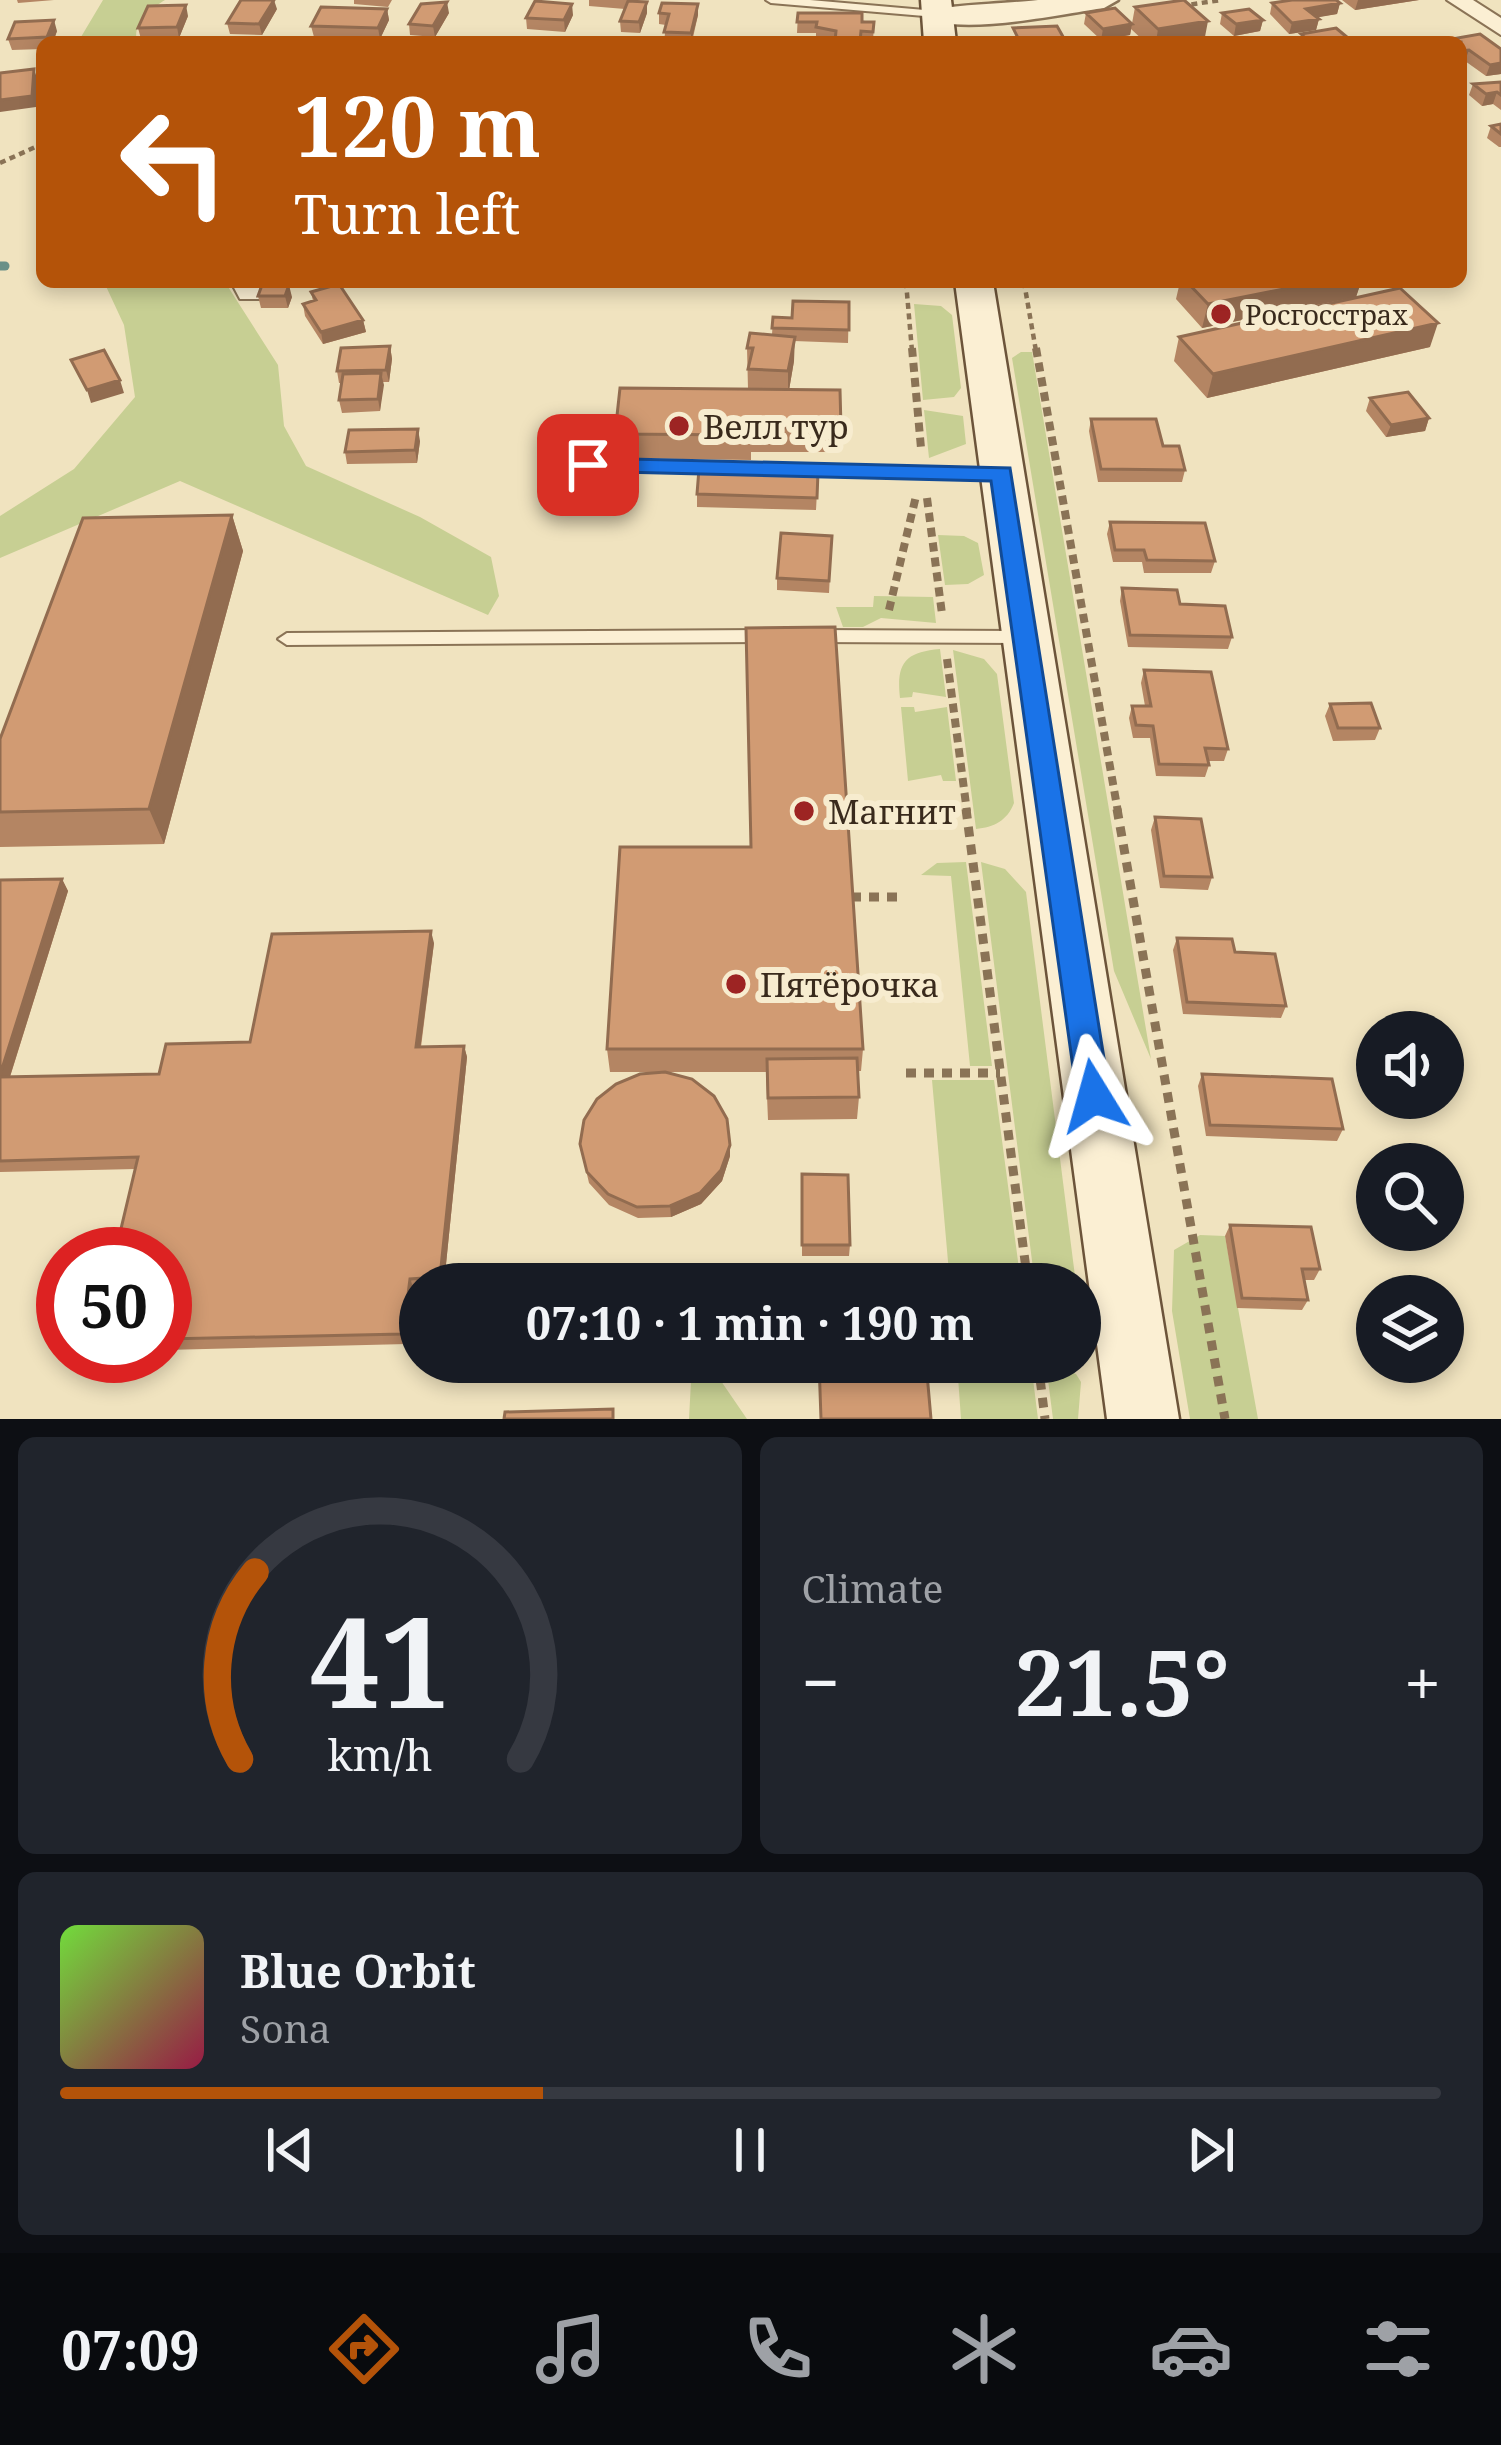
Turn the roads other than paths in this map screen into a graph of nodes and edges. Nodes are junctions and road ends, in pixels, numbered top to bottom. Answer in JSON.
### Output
{"nodes":[{"id":1,"x":771,"y":0,"type":"edge"},
{"id":2,"x":1104,"y":0,"type":"edge"},
{"id":3,"x":1458,"y":0,"type":"edge"},
{"id":4,"x":937,"y":19,"type":"edge"},
{"id":5,"x":1501,"y":28,"type":"edge"},
{"id":6,"x":975,"y":288,"type":"edge"},
{"id":7,"x":588,"y":465,"type":"dead end"},
{"id":8,"x":1001,"y":474,"type":"junction"},
{"id":9,"x":1025,"y":638,"type":"junction"},
{"id":10,"x":287,"y":639,"type":"dead end"},
{"id":11,"x":1143,"y":1419,"type":"edge"}],
"edges":[{"from":1,"to":4,"type":"lane"},
{"from":2,"to":4,"type":"street"},
{"from":3,"to":5,"type":"street"},
{"from":6,"to":8,"type":"main road"},
{"from":7,"to":8,"type":"lane"},
{"from":8,"to":9,"type":"main road"},
{"from":9,"to":10,"type":"lane"},
{"from":9,"to":11,"type":"main road"}]}
